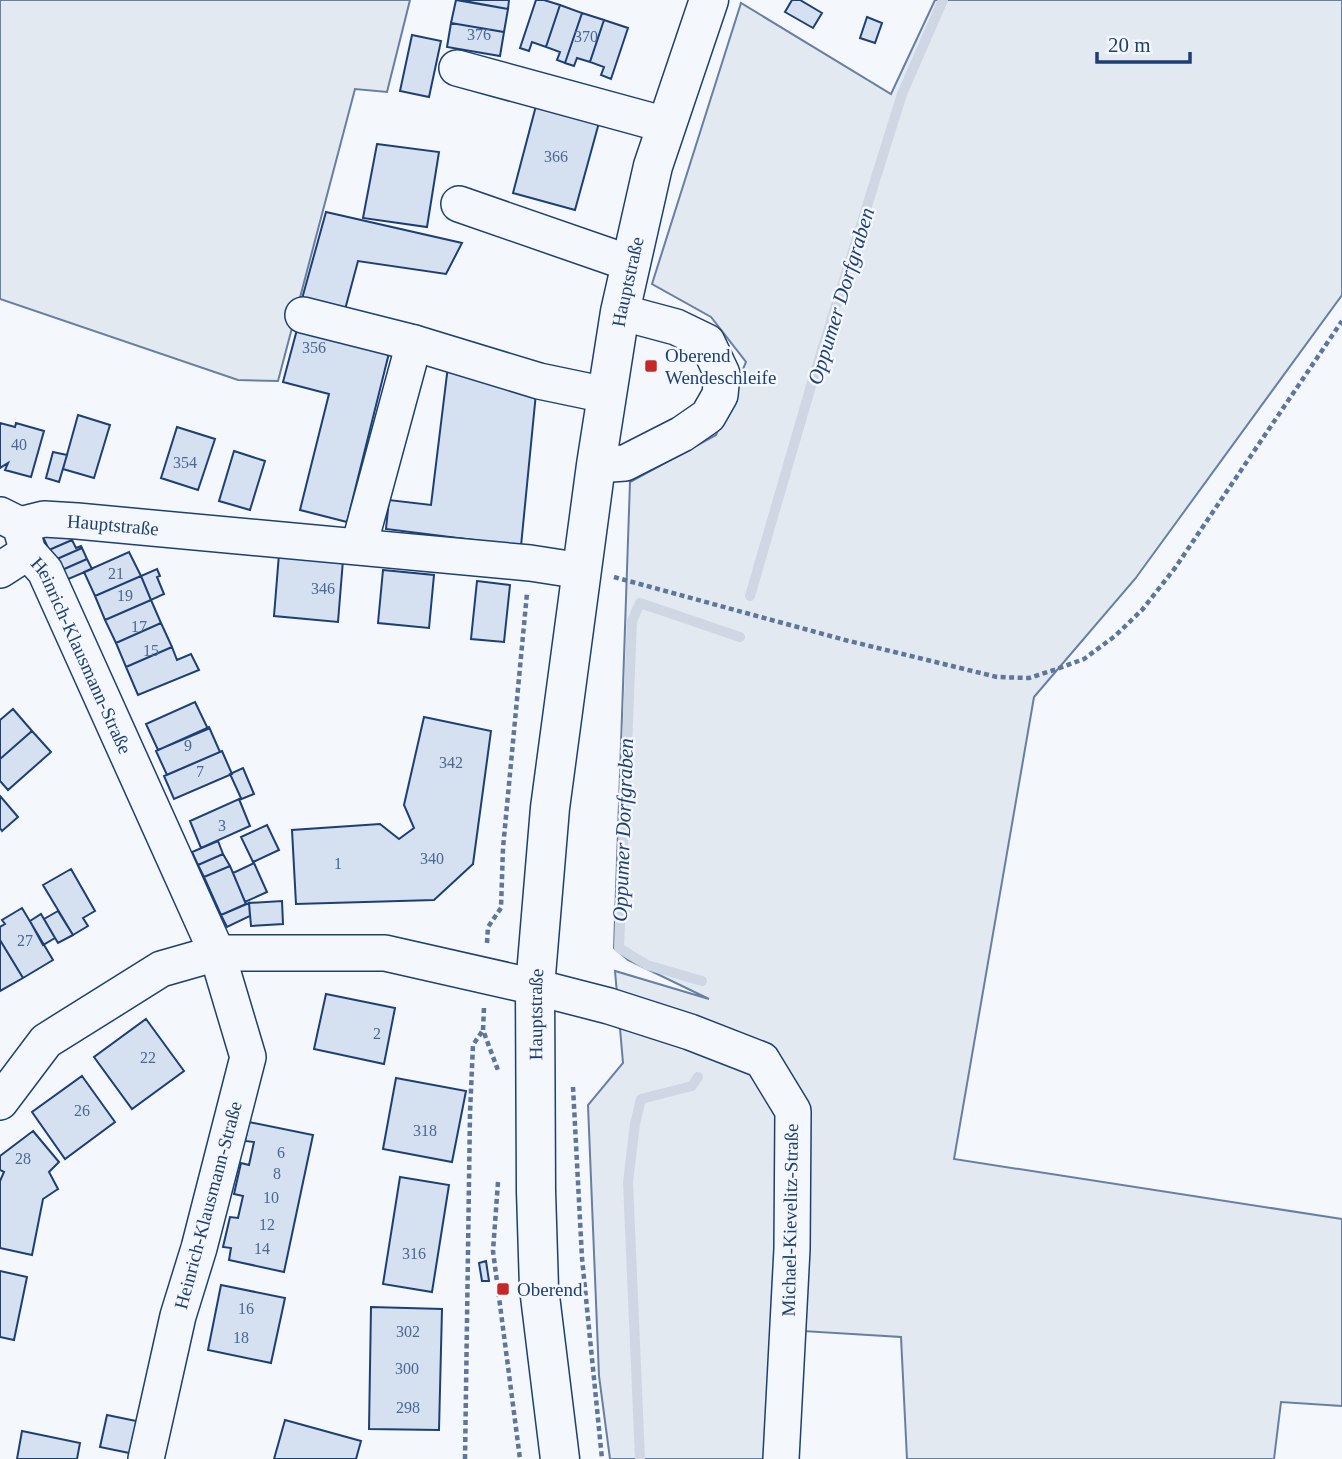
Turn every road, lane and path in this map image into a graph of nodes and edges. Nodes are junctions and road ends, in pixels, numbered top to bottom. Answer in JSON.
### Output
{"nodes":[{"id":1,"x":709,"y":0,"type":"edge"},
{"id":2,"x":457,"y":68,"type":"dead end"},
{"id":3,"x":666,"y":125,"type":"junction"},
{"id":4,"x":459,"y":204,"type":"dead end"},
{"id":5,"x":632,"y":264,"type":"junction"},
{"id":6,"x":620,"y":312,"type":"junction"},
{"id":7,"x":303,"y":315,"type":"dead end"},
{"id":8,"x":1342,"y":321,"type":"edge"},
{"id":9,"x":414,"y":343,"type":"junction"},
{"id":10,"x":606,"y":395,"type":"junction"},
{"id":11,"x":596,"y":465,"type":"junction"},
{"id":12,"x":12,"y":541,"type":"edge"},
{"id":13,"x":359,"y":546,"type":"junction"},
{"id":14,"x":530,"y":563,"type":"junction"},
{"id":15,"x":582,"y":571,"type":"junction"},
{"id":16,"x":217,"y":953,"type":"junction"},
{"id":17,"x":485,"y":975,"type":"junction"},
{"id":18,"x":535,"y":987,"type":"junction"},
{"id":19,"x":483,"y":1030,"type":"dead end"},
{"id":20,"x":570,"y":1077,"type":"dead end"},
{"id":21,"x":0,"y":1102,"type":"edge"},
{"id":22,"x":146,"y":1459,"type":"edge"},
{"id":23,"x":465,"y":1459,"type":"edge"},
{"id":24,"x":560,"y":1459,"type":"edge"},
{"id":25,"x":602,"y":1459,"type":"edge"},
{"id":26,"x":781,"y":1459,"type":"edge"}],
"edges":[{"from":1,"to":3,"type":"main road","name":"Hauptstraße"},
{"from":2,"to":3,"type":"street"},
{"from":3,"to":5,"type":"main road","name":"Hauptstraße"},
{"from":4,"to":5,"type":"street"},
{"from":5,"to":6,"type":"main road","name":"Hauptstraße"},
{"from":6,"to":10,"type":"main road","name":"Hauptstraße"},
{"from":6,"to":11,"type":"street"},
{"from":7,"to":9,"type":"street"},
{"from":8,"to":15,"type":"path"},
{"from":9,"to":10,"type":"street"},
{"from":9,"to":13,"type":"street"},
{"from":10,"to":11,"type":"main road","name":"Hauptstraße"},
{"from":11,"to":15,"type":"main road","name":"Hauptstraße"},
{"from":12,"to":13,"type":"street","name":"Hauptstraße"},
{"from":12,"to":16,"type":"street","name":"Heinrich-Klausmann-Straße"},
{"from":13,"to":14,"type":"street","name":"Hauptstraße"},
{"from":14,"to":15,"type":"street","name":"Hauptstraße"},
{"from":14,"to":17,"type":"path"},
{"from":15,"to":18,"type":"main road","name":"Hauptstraße"},
{"from":16,"to":17,"type":"street"},
{"from":16,"to":21,"type":"street"},
{"from":16,"to":22,"type":"street","name":"Heinrich-Klausmann-Straße"},
{"from":17,"to":18,"type":"street"},
{"from":18,"to":24,"type":"main road","name":"Hauptstraße"},
{"from":18,"to":26,"type":"street","name":"Michael-Kievelitz-Straße"},
{"from":19,"to":23,"type":"path"},
{"from":20,"to":25,"type":"path"}]}
